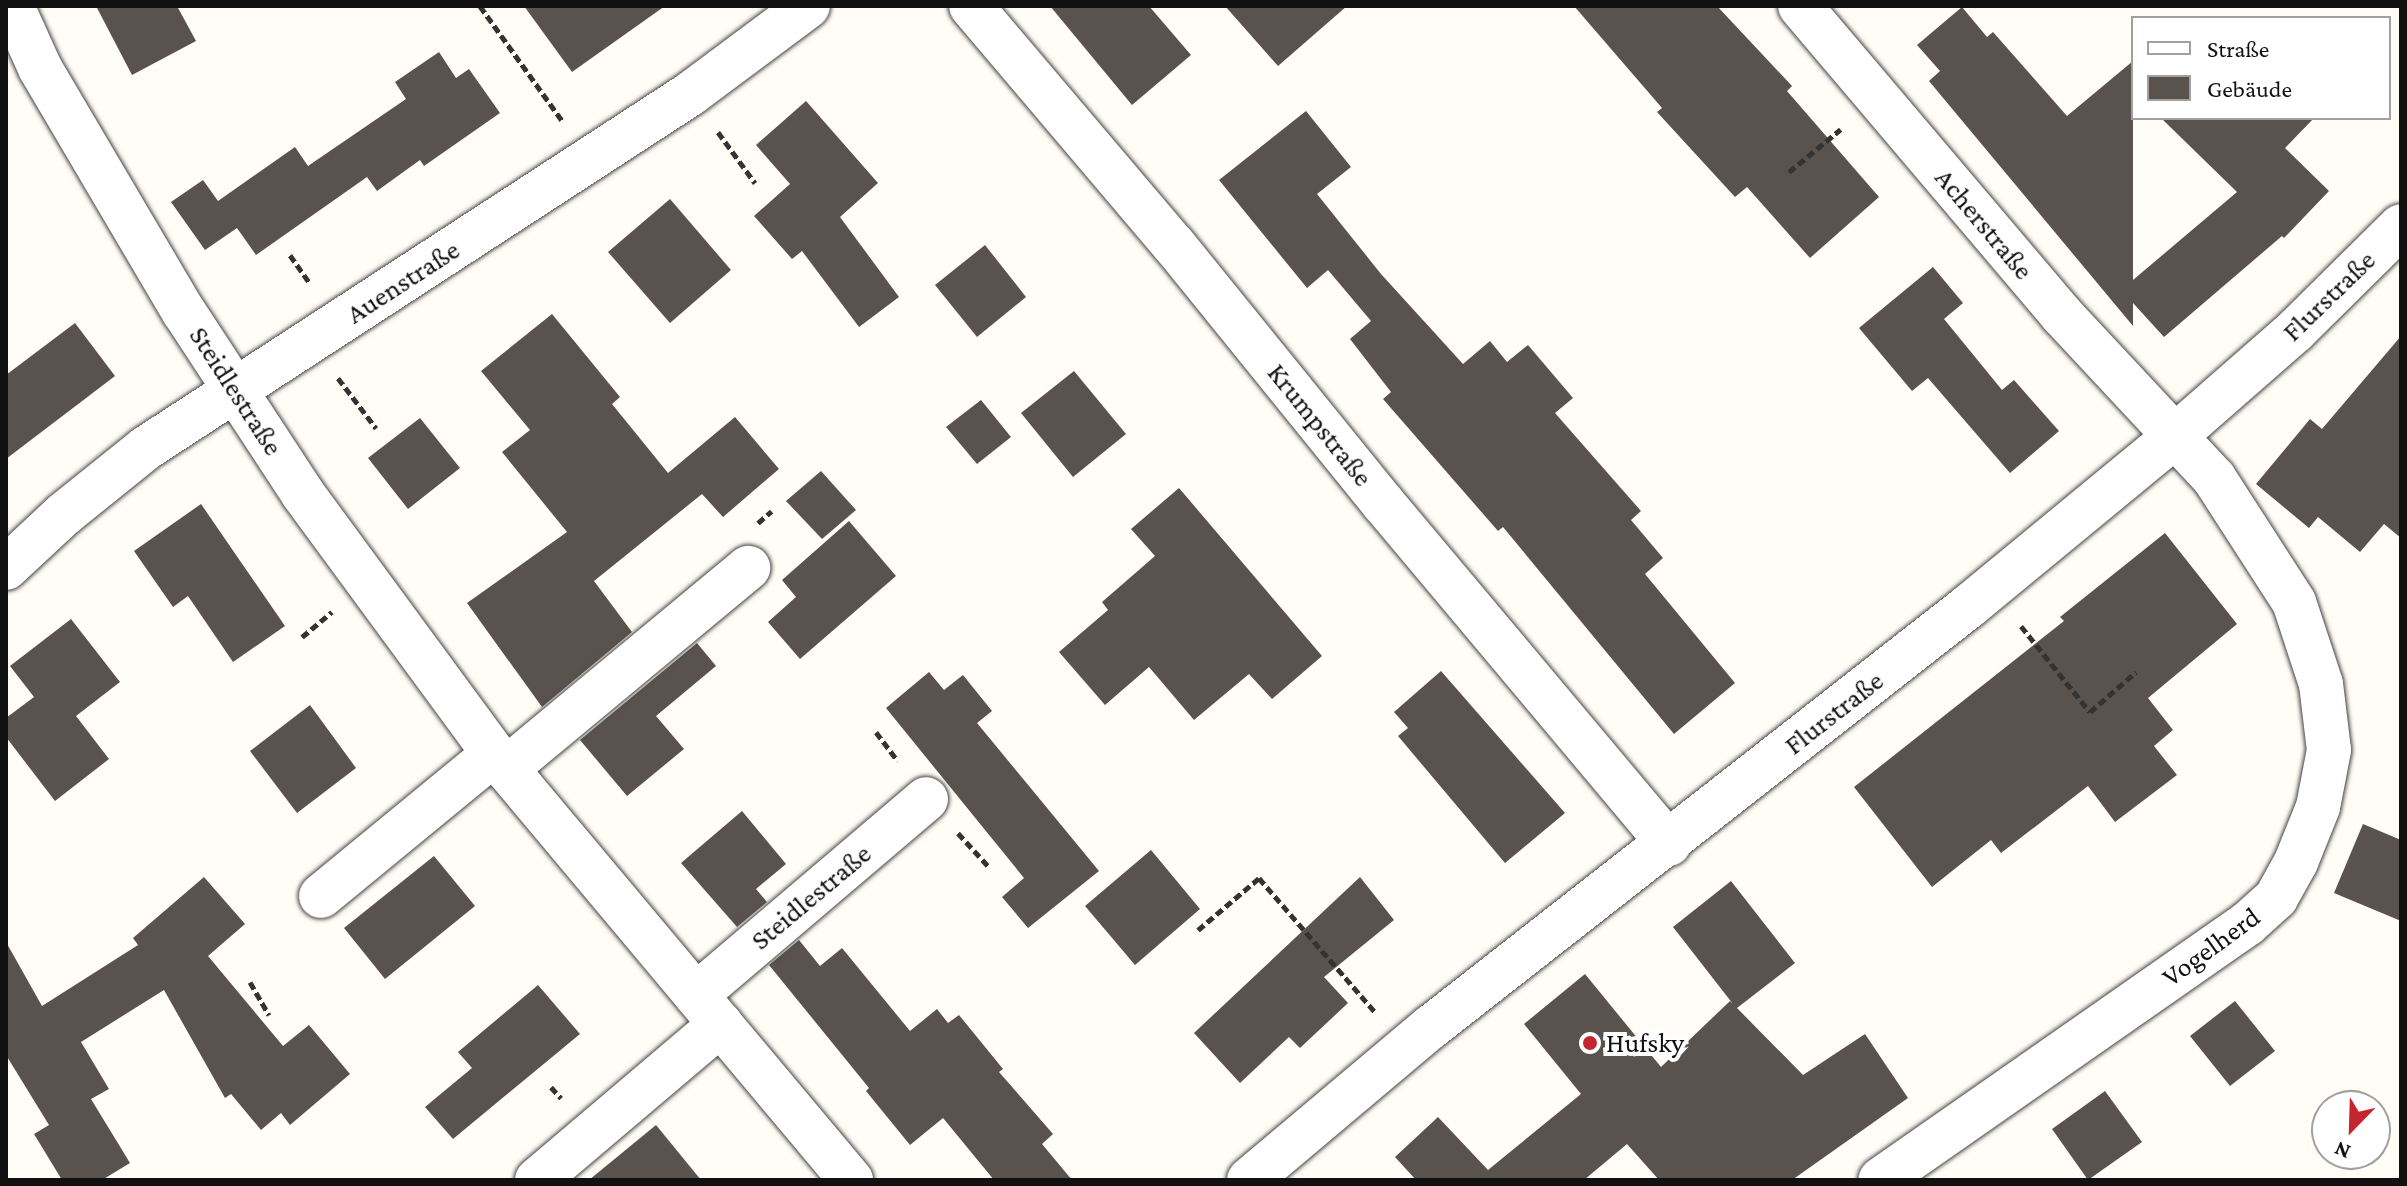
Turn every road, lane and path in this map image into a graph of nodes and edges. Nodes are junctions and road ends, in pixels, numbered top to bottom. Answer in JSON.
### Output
{"nodes":[{"id":1,"x":12,"y":6,"type":"edge"},
{"id":2,"x":480,"y":6,"type":"edge"},
{"id":3,"x":808,"y":6,"type":"edge"},
{"id":4,"x":971,"y":6,"type":"edge"},
{"id":5,"x":1800,"y":6,"type":"edge"},
{"id":6,"x":690,"y":94,"type":"junction"},
{"id":7,"x":1878,"y":97,"type":"junction"},
{"id":8,"x":590,"y":160,"type":"junction"},
{"id":9,"x":1789,"y":172,"type":"dead end"},
{"id":10,"x":755,"y":183,"type":"dead end"},
{"id":11,"x":2401,"y":226,"type":"edge"},
{"id":12,"x":310,"y":342,"type":"junction"},
{"id":13,"x":237,"y":389,"type":"junction"},
{"id":14,"x":376,"y":428,"type":"dead end"},
{"id":15,"x":2175,"y":436,"type":"junction"},
{"id":16,"x":6,"y":568,"type":"edge"},
{"id":17,"x":748,"y":568,"type":"dead end"},
{"id":18,"x":1991,"y":589,"type":"junction"},
{"id":19,"x":2136,"y":672,"type":"dead end"},
{"id":20,"x":500,"y":762,"type":"junction"},
{"id":21,"x":926,"y":799,"type":"dead end"},
{"id":22,"x":1669,"y":844,"type":"junction"},
{"id":23,"x":321,"y":896,"type":"dead end"},
{"id":24,"x":1198,"y":930,"type":"dead end"},
{"id":25,"x":250,"y":982,"type":"dead end"},
{"id":26,"x":709,"y":1009,"type":"junction"},
{"id":27,"x":269,"y":1015,"type":"dead end"},
{"id":28,"x":1406,"y":1048,"type":"junction"},
{"id":29,"x":537,"y":1180,"type":"edge"},
{"id":30,"x":851,"y":1180,"type":"edge"},
{"id":31,"x":1249,"y":1180,"type":"edge"},
{"id":32,"x":1880,"y":1180,"type":"edge"}],
"edges":[{"from":1,"to":13,"type":"street","name":"Steidlestraße"},
{"from":2,"to":8,"type":"path"},
{"from":3,"to":6,"type":"street","name":"Auenstraße"},
{"from":4,"to":22,"type":"street","name":"Krumpstraße"},
{"from":5,"to":7,"type":"street","name":"Acherstraße"},
{"from":6,"to":8,"type":"street","name":"Auenstraße"},
{"from":6,"to":10,"type":"path"},
{"from":7,"to":9,"type":"path"},
{"from":7,"to":15,"type":"street","name":"Acherstraße"},
{"from":8,"to":12,"type":"street","name":"Auenstraße"},
{"from":11,"to":15,"type":"street","name":"Flurstraße"},
{"from":12,"to":13,"type":"street","name":"Auenstraße"},
{"from":12,"to":14,"type":"path"},
{"from":13,"to":16,"type":"street","name":"Auenstraße"},
{"from":13,"to":20,"type":"street","name":"Steidlestraße"},
{"from":15,"to":18,"type":"street","name":"Flurstraße"},
{"from":15,"to":32,"type":"street","name":"Vogelherd"},
{"from":17,"to":20,"type":"street"},
{"from":18,"to":19,"type":"path"},
{"from":18,"to":22,"type":"street","name":"Flurstraße"},
{"from":20,"to":23,"type":"street"},
{"from":20,"to":26,"type":"street","name":"Steidlestraße"},
{"from":21,"to":26,"type":"street","name":"Steidlestraße"},
{"from":22,"to":28,"type":"street","name":"Flurstraße"},
{"from":24,"to":28,"type":"path"},
{"from":25,"to":27,"type":"path"},
{"from":26,"to":29,"type":"street","name":"Steidlestraße"},
{"from":26,"to":30,"type":"street","name":"Steidlestraße"},
{"from":28,"to":31,"type":"street","name":"Flurstraße"}]}
